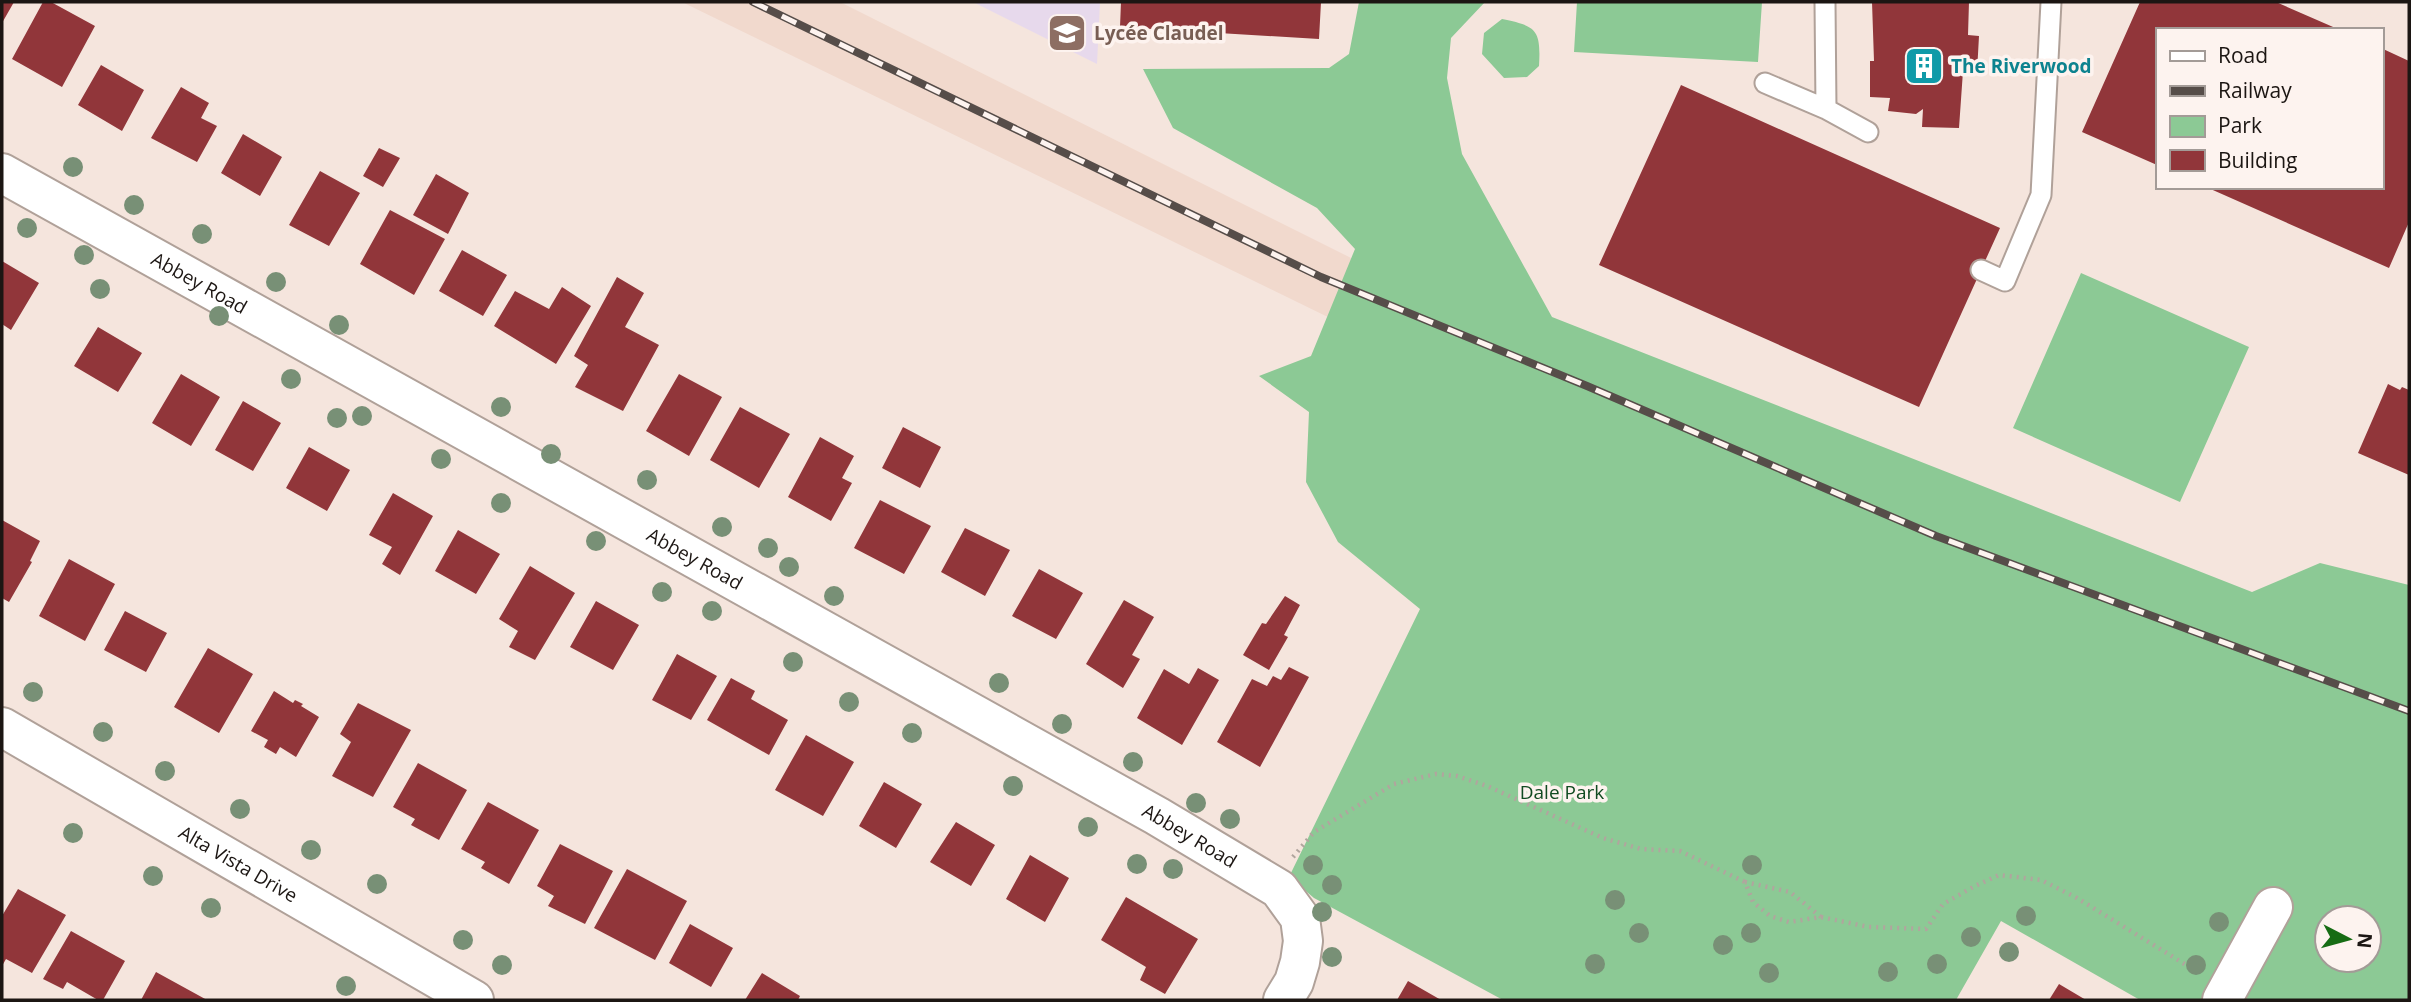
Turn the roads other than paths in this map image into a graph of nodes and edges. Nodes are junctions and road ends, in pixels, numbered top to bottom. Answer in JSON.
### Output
{"nodes":[{"id":1,"x":1825,"y":2,"type":"edge"},
{"id":2,"x":2051,"y":2,"type":"edge"},
{"id":3,"x":1765,"y":83,"type":"dead end"},
{"id":4,"x":1826,"y":109,"type":"junction"},
{"id":5,"x":1868,"y":132,"type":"dead end"},
{"id":6,"x":2,"y":173,"type":"edge"},
{"id":7,"x":1981,"y":270,"type":"dead end"},
{"id":8,"x":2,"y":727,"type":"edge"},
{"id":9,"x":2273,"y":907,"type":"dead end"},
{"id":10,"x":2224,"y":995,"type":"edge"},
{"id":11,"x":474,"y":1000,"type":"edge"},
{"id":12,"x":1283,"y":1000,"type":"edge"}],
"edges":[{"from":1,"to":4,"type":"lane"},
{"from":2,"to":7,"type":"lane"},
{"from":3,"to":4,"type":"lane"},
{"from":4,"to":5,"type":"lane"},
{"from":6,"to":12,"type":"street","name":"Abbey Road"},
{"from":8,"to":11,"type":"street","name":"Alta Vista Drive"},
{"from":9,"to":10,"type":"street"}]}
